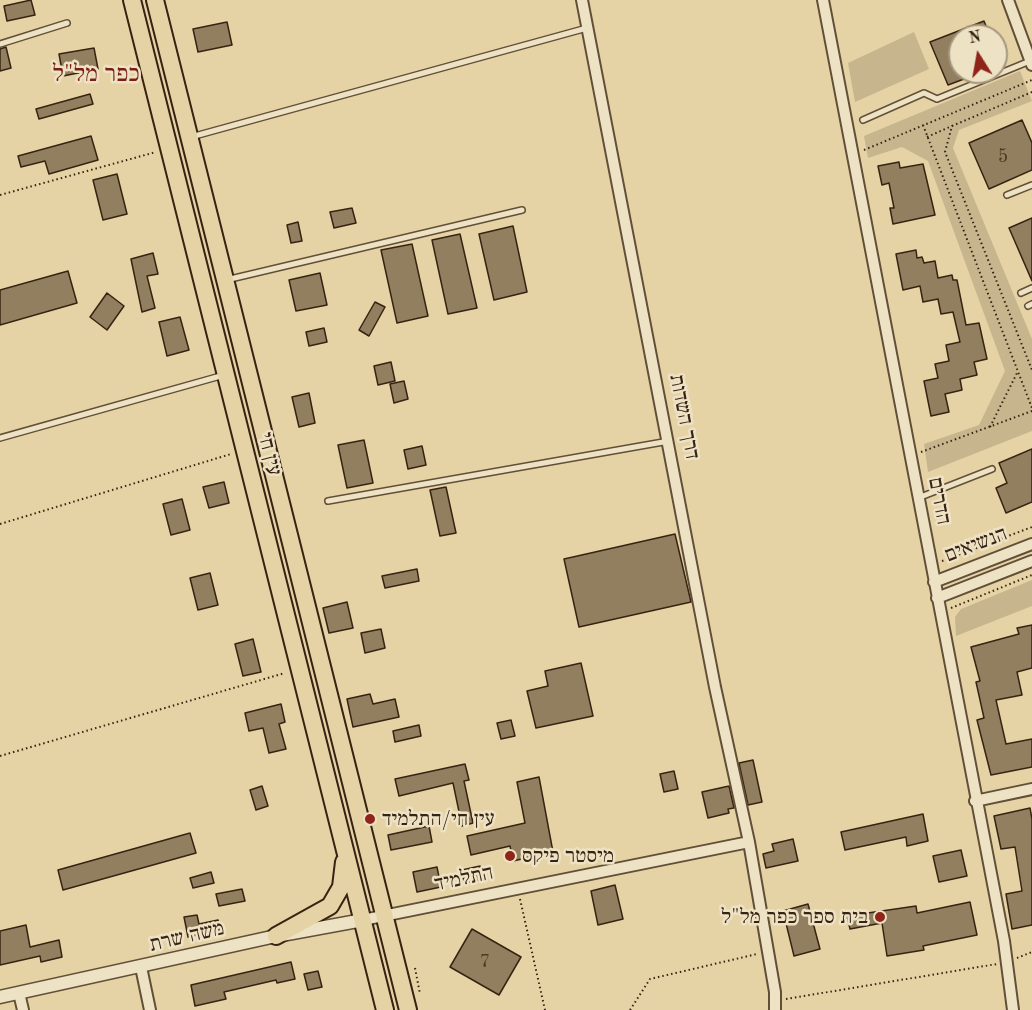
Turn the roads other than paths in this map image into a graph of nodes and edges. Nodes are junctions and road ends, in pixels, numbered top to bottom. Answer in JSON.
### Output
{"nodes":[{"id":1,"x":132,"y":0,"type":"edge"},
{"id":2,"x":155,"y":0,"type":"edge"},
{"id":3,"x":582,"y":0,"type":"edge"},
{"id":4,"x":823,"y":0,"type":"edge"},
{"id":5,"x":1008,"y":0,"type":"edge"},
{"id":6,"x":67,"y":23,"type":"dead end"},
{"id":7,"x":588,"y":27,"type":"junction"},
{"id":8,"x":0,"y":44,"type":"edge"},
{"id":9,"x":1028,"y":47,"type":"edge"},
{"id":10,"x":1031,"y":63,"type":"edge"},
{"id":11,"x":863,"y":120,"type":"dead end"},
{"id":12,"x":189,"y":137,"type":"junction"},
{"id":13,"x":1032,"y":185,"type":"edge"},
{"id":14,"x":1007,"y":195,"type":"dead end"},
{"id":15,"x":522,"y":210,"type":"dead end"},
{"id":16,"x":225,"y":280,"type":"junction"},
{"id":17,"x":1032,"y":288,"type":"edge"},
{"id":18,"x":1021,"y":293,"type":"dead end"},
{"id":19,"x":226,"y":374,"type":"junction"},
{"id":20,"x":0,"y":438,"type":"edge"},
{"id":21,"x":669,"y":441,"type":"junction"},
{"id":22,"x":992,"y":469,"type":"dead end"},
{"id":23,"x":918,"y":498,"type":"junction"},
{"id":24,"x":328,"y":501,"type":"dead end"},
{"id":25,"x":1032,"y":544,"type":"edge"},
{"id":26,"x":1032,"y":561,"type":"edge"},
{"id":27,"x":934,"y":582,"type":"junction"},
{"id":28,"x":937,"y":598,"type":"junction"},
{"id":29,"x":1032,"y":789,"type":"edge"},
{"id":30,"x":975,"y":801,"type":"junction"},
{"id":31,"x":749,"y":842,"type":"junction"},
{"id":32,"x":345,"y":849,"type":"junction"},
{"id":33,"x":385,"y":915,"type":"junction"},
{"id":34,"x":363,"y":920,"type":"junction"},
{"id":35,"x":276,"y":936,"type":"junction"},
{"id":36,"x":141,"y":967,"type":"junction"},
{"id":37,"x":20,"y":993,"type":"junction"},
{"id":38,"x":0,"y":998,"type":"edge"},
{"id":39,"x":415,"y":1005,"type":"edge"},
{"id":40,"x":775,"y":1005,"type":"edge"},
{"id":41,"x":23,"y":1010,"type":"edge"},
{"id":42,"x":150,"y":1010,"type":"edge"},
{"id":43,"x":386,"y":1010,"type":"edge"},
{"id":44,"x":1013,"y":1010,"type":"edge"}],
"edges":[{"from":1,"to":19,"type":"main road","name":"עין חי"},
{"from":2,"to":12,"type":"main road","name":"עין חי"},
{"from":3,"to":7,"type":"street","name":"דרך השדות"},
{"from":4,"to":23,"type":"street","name":"הדרים"},
{"from":5,"to":9,"type":"street"},
{"from":6,"to":8,"type":"lane"},
{"from":7,"to":12,"type":"lane"},
{"from":7,"to":21,"type":"street","name":"דרך השדות"},
{"from":9,"to":10,"type":"street"},
{"from":10,"to":11,"type":"lane"},
{"from":12,"to":16,"type":"main road","name":"עין חי"},
{"from":13,"to":14,"type":"lane"},
{"from":15,"to":16,"type":"lane"},
{"from":16,"to":33,"type":"main road","name":"עין חי"},
{"from":17,"to":18,"type":"lane"},
{"from":19,"to":20,"type":"lane"},
{"from":19,"to":32,"type":"main road","name":"עין חי"},
{"from":21,"to":24,"type":"lane"},
{"from":21,"to":31,"type":"street","name":"דרך השדות"},
{"from":22,"to":23,"type":"lane"},
{"from":23,"to":27,"type":"street","name":"הדרים"},
{"from":25,"to":27,"type":"street","name":"הנשיאים"},
{"from":26,"to":28,"type":"street","name":"הנשיאים"},
{"from":27,"to":28,"type":"street","name":"הדרים"},
{"from":28,"to":30,"type":"street","name":"הדרים"},
{"from":29,"to":30,"type":"street"},
{"from":30,"to":44,"type":"street","name":"הדרים"},
{"from":31,"to":33,"type":"street","name":"התלמיד"},
{"from":31,"to":40,"type":"street","name":"דרך השדות"},
{"from":32,"to":34,"type":"main road","name":"עין חי"},
{"from":32,"to":35,"type":"main road"},
{"from":33,"to":34,"type":"street","name":"התלמיד"},
{"from":33,"to":39,"type":"main road","name":"עין חי"},
{"from":34,"to":35,"type":"street","name":"משה שרת"},
{"from":34,"to":43,"type":"main road","name":"עין חי"},
{"from":35,"to":36,"type":"street","name":"משה שרת"},
{"from":36,"to":37,"type":"street","name":"משה שרת"},
{"from":36,"to":42,"type":"street"},
{"from":37,"to":38,"type":"street","name":"משה שרת"},
{"from":37,"to":41,"type":"street"}]}
